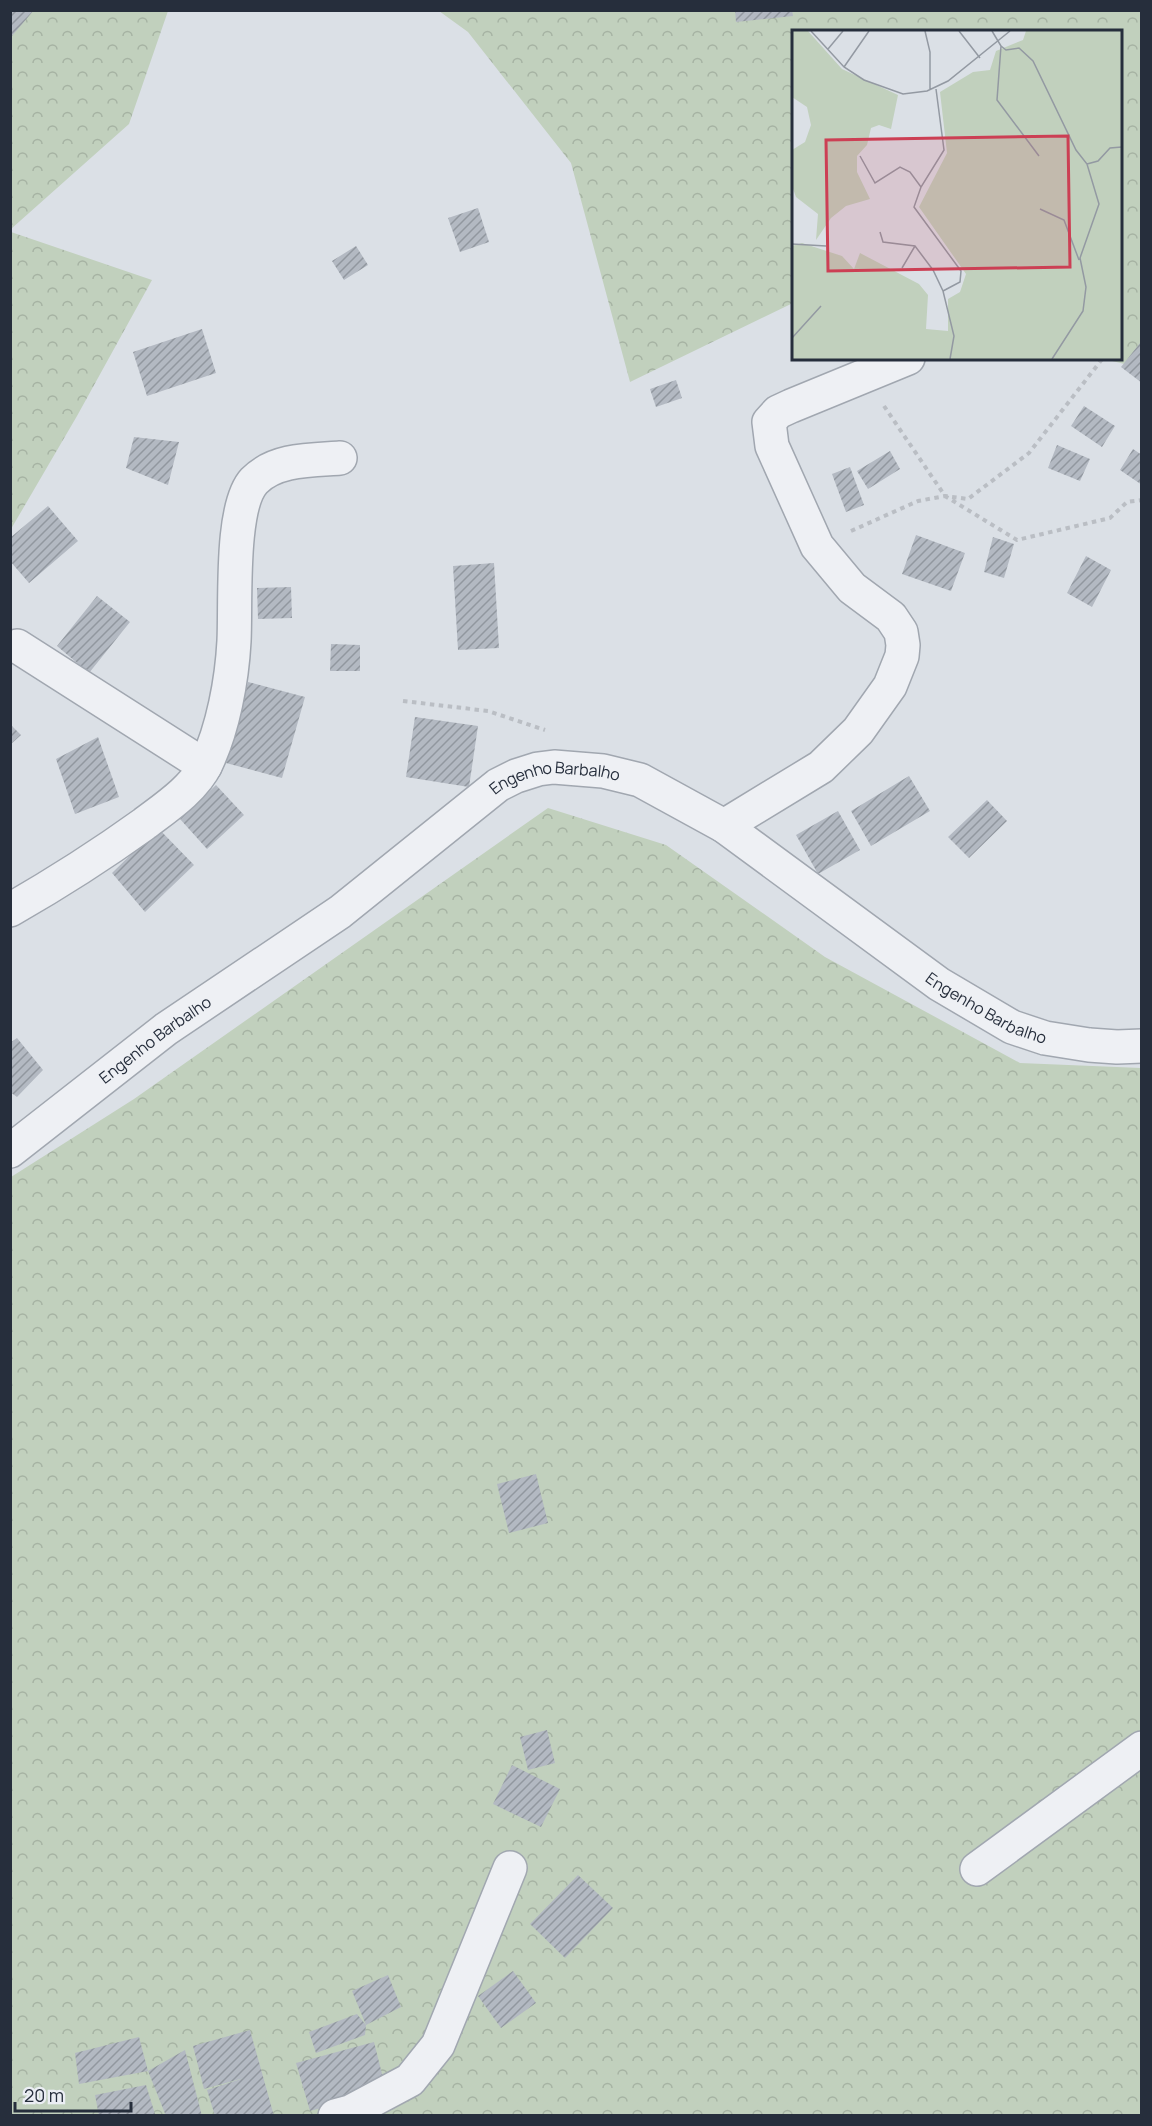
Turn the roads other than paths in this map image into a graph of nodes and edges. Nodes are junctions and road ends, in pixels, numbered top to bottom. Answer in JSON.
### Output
{"nodes":[{"id":1,"x":903,"y":360,"type":"edge"},
{"id":2,"x":340,"y":458,"type":"dead end"},
{"id":3,"x":17,"y":646,"type":"dead end"},
{"id":4,"x":205,"y":766,"type":"junction"},
{"id":5,"x":724,"y":826,"type":"junction"},
{"id":6,"x":10,"y":910,"type":"edge"},
{"id":7,"x":1142,"y":1046,"type":"edge"},
{"id":8,"x":10,"y":1151,"type":"edge"},
{"id":9,"x":1142,"y":1748,"type":"edge"},
{"id":10,"x":510,"y":1868,"type":"dead end"},
{"id":11,"x":976,"y":1869,"type":"dead end"},
{"id":12,"x":335,"y":2115,"type":"edge"}],
"edges":[{"from":1,"to":5,"type":"street"},
{"from":2,"to":4,"type":"street"},
{"from":3,"to":4,"type":"street"},
{"from":4,"to":6,"type":"street"},
{"from":5,"to":7,"type":"street","name":"Engenho Barbalho"},
{"from":5,"to":8,"type":"street","name":"Engenho Barbalho"},
{"from":9,"to":11,"type":"street"},
{"from":10,"to":12,"type":"street"}]}
